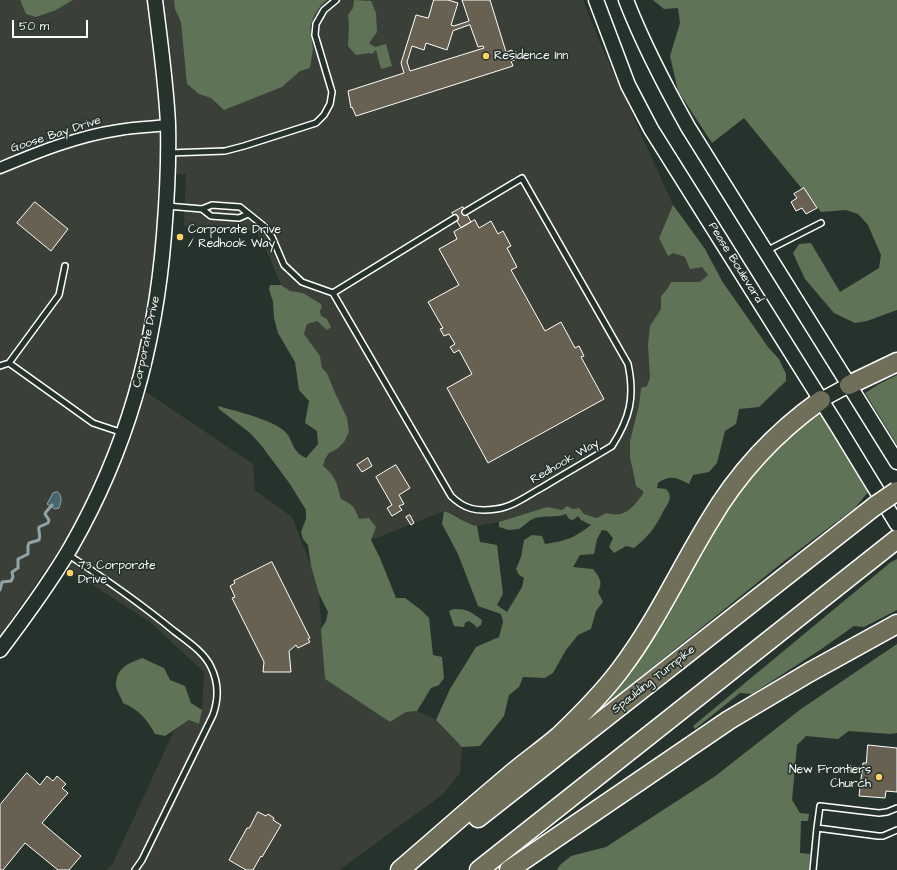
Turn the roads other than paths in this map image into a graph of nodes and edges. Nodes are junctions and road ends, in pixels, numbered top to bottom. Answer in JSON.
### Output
{"nodes":[{"id":1,"x":155,"y":0,"type":"edge"},
{"id":2,"x":336,"y":0,"type":"edge"},
{"id":3,"x":596,"y":0,"type":"edge"},
{"id":4,"x":626,"y":0,"type":"edge"},
{"id":5,"x":168,"y":125,"type":"junction"},
{"id":6,"x":168,"y":153,"type":"junction"},
{"id":7,"x":0,"y":168,"type":"edge"},
{"id":8,"x":167,"y":206,"type":"junction"},
{"id":9,"x":202,"y":209,"type":"junction"},
{"id":10,"x":466,"y":212,"type":"dead end"},
{"id":11,"x":248,"y":214,"type":"junction"},
{"id":12,"x":455,"y":218,"type":"dead end"},
{"id":13,"x":821,"y":223,"type":"dead end"},
{"id":14,"x":765,"y":251,"type":"junction"},
{"id":15,"x":65,"y":266,"type":"dead end"},
{"id":16,"x":333,"y":293,"type":"junction"},
{"id":17,"x":897,"y":362,"type":"edge"},
{"id":18,"x":9,"y":363,"type":"junction"},
{"id":19,"x":0,"y":366,"type":"edge"},
{"id":20,"x":849,"y":385,"type":"junction"},
{"id":21,"x":821,"y":400,"type":"junction"},
{"id":22,"x":124,"y":433,"type":"junction"},
{"id":23,"x":897,"y":462,"type":"edge"},
{"id":24,"x":897,"y":490,"type":"edge"},
{"id":25,"x":895,"y":530,"type":"edge"},
{"id":26,"x":67,"y":554,"type":"junction"},
{"id":27,"x":897,"y":624,"type":"edge"},
{"id":28,"x":0,"y":650,"type":"edge"},
{"id":29,"x":897,"y":808,"type":"edge"},
{"id":30,"x":817,"y":828,"type":"junction"},
{"id":31,"x":897,"y":830,"type":"edge"},
{"id":32,"x":135,"y":870,"type":"edge"},
{"id":33,"x":400,"y":870,"type":"edge"},
{"id":34,"x":411,"y":870,"type":"edge"},
{"id":35,"x":479,"y":870,"type":"edge"},
{"id":36,"x":509,"y":870,"type":"edge"},
{"id":37,"x":813,"y":870,"type":"edge"}],
"edges":[{"from":1,"to":5,"type":"street","name":"Corporate Drive"},
{"from":2,"to":6,"type":"lane"},
{"from":3,"to":21,"type":"street","name":"Pease Boulevard"},
{"from":4,"to":14,"type":"street"},
{"from":5,"to":6,"type":"street","name":"Corporate Drive"},
{"from":5,"to":7,"type":"street","name":"Goose Bay Drive"},
{"from":6,"to":8,"type":"street","name":"Corporate Drive"},
{"from":8,"to":9,"type":"lane"},
{"from":8,"to":22,"type":"street","name":"Corporate Drive"},
{"from":9,"to":11,"type":"lane"},
{"from":9,"to":11,"type":"lane"},
{"from":10,"to":16,"type":"lane","name":"Redhook Way"},
{"from":11,"to":16,"type":"lane"},
{"from":12,"to":16,"type":"lane"},
{"from":13,"to":14,"type":"lane"},
{"from":14,"to":20,"type":"street"},
{"from":15,"to":18,"type":"lane"},
{"from":17,"to":20,"type":"highway"},
{"from":18,"to":19,"type":"lane"},
{"from":18,"to":22,"type":"lane"},
{"from":20,"to":21,"type":"street"},
{"from":20,"to":23,"type":"street"},
{"from":21,"to":25,"type":"street","name":"Pease Boulevard"},
{"from":21,"to":33,"type":"highway"},
{"from":22,"to":26,"type":"street","name":"Corporate Drive"},
{"from":24,"to":34,"type":"highway","name":"Spaulding Turnpike","bridge":true},
{"from":25,"to":35,"type":"highway"},
{"from":26,"to":28,"type":"street","name":"Corporate Drive"},
{"from":26,"to":32,"type":"lane"},
{"from":27,"to":36,"type":"highway"},
{"from":29,"to":30,"type":"lane"},
{"from":30,"to":31,"type":"lane"},
{"from":30,"to":37,"type":"lane"}]}
